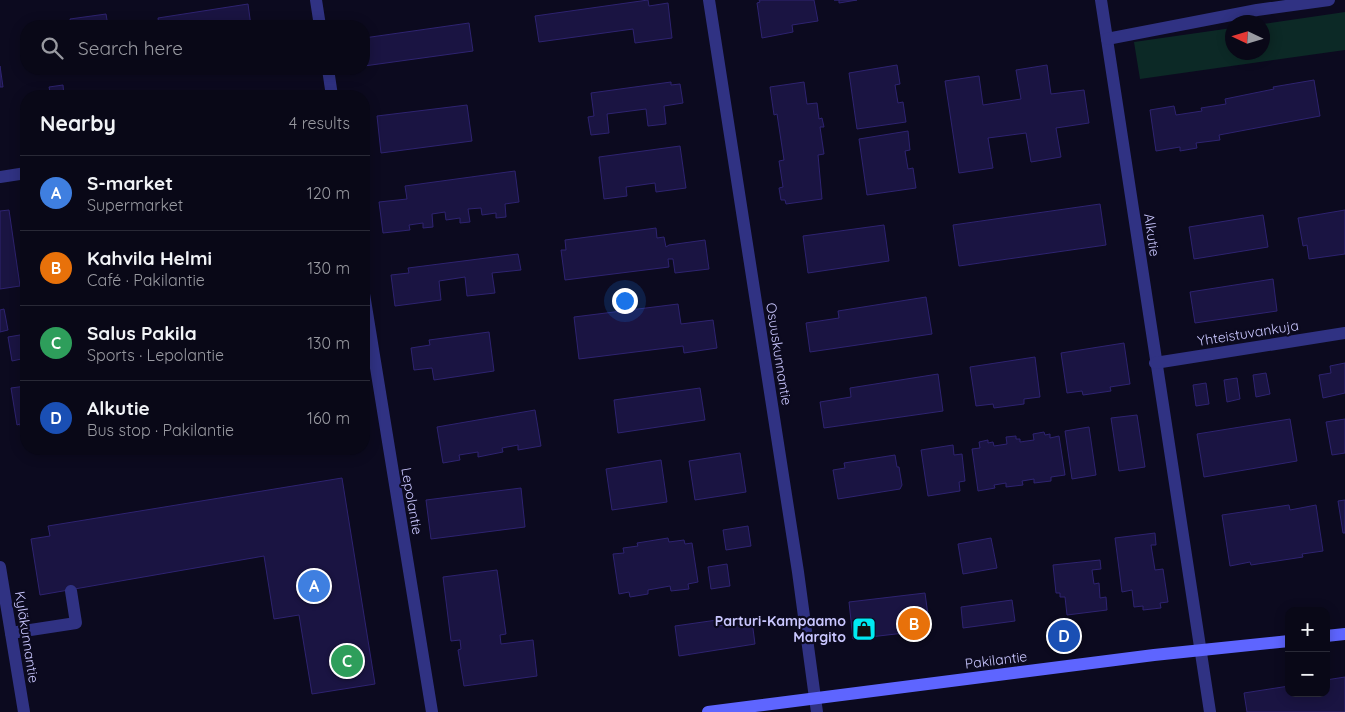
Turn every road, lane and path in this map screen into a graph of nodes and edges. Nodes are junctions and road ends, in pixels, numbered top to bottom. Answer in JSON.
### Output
{"nodes":[{"id":1,"x":316,"y":0,"type":"edge"},
{"id":2,"x":709,"y":0,"type":"edge"},
{"id":3,"x":1101,"y":0,"type":"edge"},
{"id":4,"x":1328,"y":0,"type":"edge"},
{"id":5,"x":319,"y":20,"type":"edge"},
{"id":6,"x":1107,"y":39,"type":"junction"},
{"id":7,"x":329,"y":75,"type":"edge"},
{"id":8,"x":331,"y":90,"type":"edge"},
{"id":9,"x":20,"y":174,"type":"edge"},
{"id":10,"x":0,"y":177,"type":"edge"},
{"id":11,"x":370,"y":331,"type":"edge"},
{"id":12,"x":1345,"y":333,"type":"edge"},
{"id":13,"x":1155,"y":363,"type":"junction"},
{"id":14,"x":0,"y":567,"type":"edge"},
{"id":15,"x":71,"y":591,"type":"dead end"},
{"id":16,"x":11,"y":633,"type":"junction"},
{"id":17,"x":1345,"y":634,"type":"edge"},
{"id":18,"x":1330,"y":636,"type":"edge"},
{"id":19,"x":1285,"y":641,"type":"edge"},
{"id":20,"x":1201,"y":650,"type":"junction"},
{"id":21,"x":815,"y":698,"type":"junction"},
{"id":22,"x":24,"y":712,"type":"edge"},
{"id":23,"x":432,"y":712,"type":"edge"},
{"id":24,"x":708,"y":712,"type":"edge"},
{"id":25,"x":817,"y":712,"type":"edge"},
{"id":26,"x":1210,"y":712,"type":"edge"}],
"edges":[{"from":1,"to":5,"type":"street"},
{"from":2,"to":21,"type":"street","name":"Osuuskunnantie"},
{"from":3,"to":6,"type":"street","name":"Alkutie"},
{"from":4,"to":6,"type":"street"},
{"from":6,"to":13,"type":"street","name":"Alkutie"},
{"from":7,"to":8,"type":"street"},
{"from":9,"to":10,"type":"street"},
{"from":11,"to":23,"type":"street","name":"Lepolantie"},
{"from":12,"to":13,"type":"street","name":"Yhteistuvankuja"},
{"from":13,"to":20,"type":"street","name":"Alkutie"},
{"from":14,"to":16,"type":"street","name":"Kyläkunnantie"},
{"from":15,"to":16,"type":"street"},
{"from":16,"to":22,"type":"street","name":"Kyläkunnantie"},
{"from":17,"to":18,"type":"main road"},
{"from":19,"to":20,"type":"main road","name":"Pakilantie"},
{"from":20,"to":21,"type":"main road","name":"Pakilantie"},
{"from":20,"to":26,"type":"street","name":"Alkutie"},
{"from":21,"to":24,"type":"main road","name":"Pakilantie"},
{"from":21,"to":25,"type":"street","name":"Osuuskunnantie"}]}
